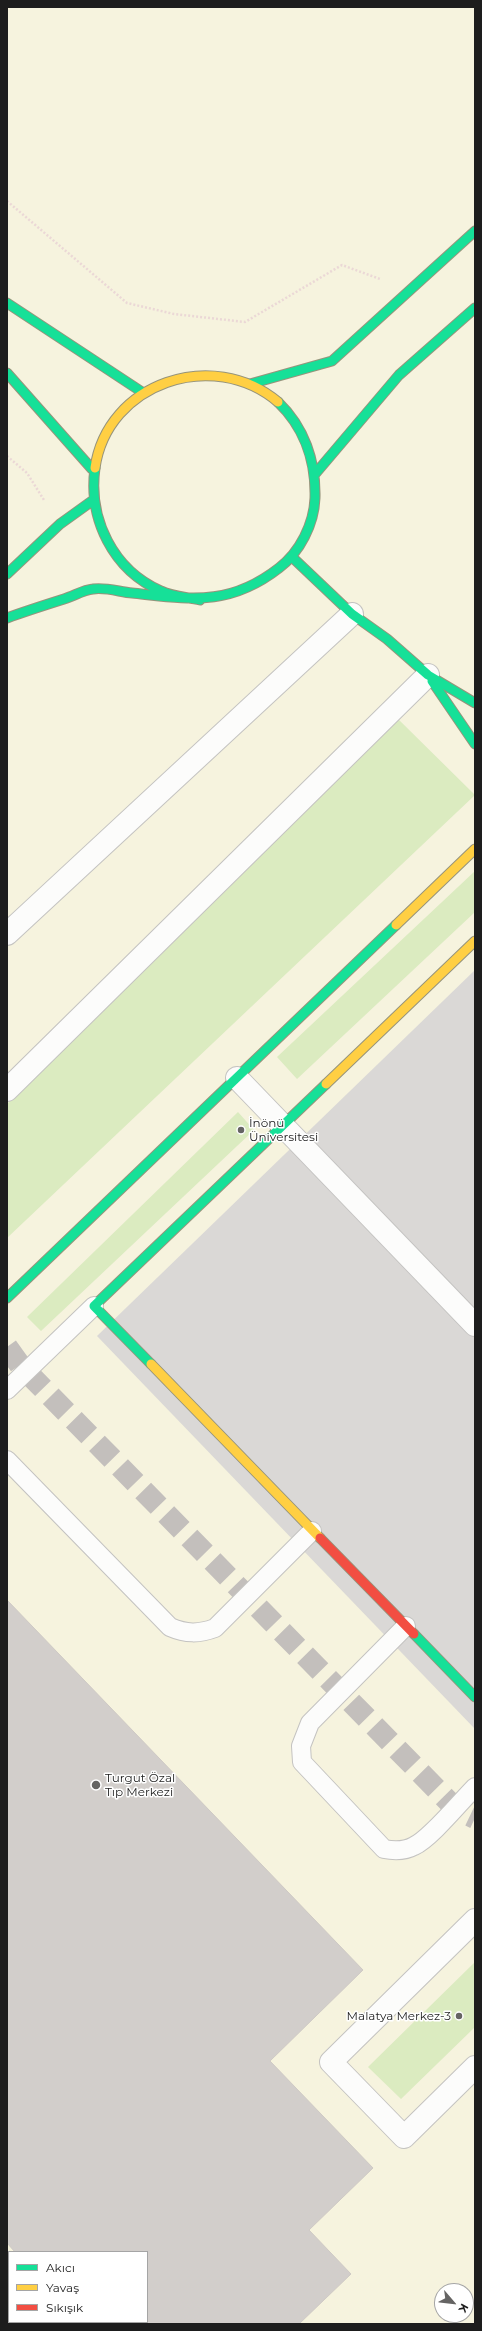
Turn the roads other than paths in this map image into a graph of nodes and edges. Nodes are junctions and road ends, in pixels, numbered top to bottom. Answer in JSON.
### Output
{"nodes":[{"id":1,"x":475,"y":231,"type":"edge"},
{"id":2,"x":7,"y":303,"type":"edge"},
{"id":3,"x":475,"y":308,"type":"edge"},
{"id":4,"x":7,"y":373,"type":"edge"},
{"id":5,"x":250,"y":384,"type":"junction"},
{"id":6,"x":142,"y":392,"type":"junction"},
{"id":7,"x":92,"y":469,"type":"junction"},
{"id":8,"x":316,"y":474,"type":"junction"},
{"id":9,"x":92,"y":501,"type":"junction"},
{"id":10,"x":292,"y":557,"type":"junction"},
{"id":11,"x":7,"y":574,"type":"edge"},
{"id":12,"x":200,"y":600,"type":"junction"},
{"id":13,"x":352,"y":614,"type":"junction"},
{"id":14,"x":7,"y":618,"type":"edge"},
{"id":15,"x":428,"y":675,"type":"junction"},
{"id":16,"x":475,"y":703,"type":"edge"},
{"id":17,"x":475,"y":744,"type":"edge"},
{"id":18,"x":475,"y":849,"type":"edge"},
{"id":19,"x":7,"y":934,"type":"edge"},
{"id":20,"x":475,"y":941,"type":"edge"},
{"id":21,"x":237,"y":1078,"type":"junction"},
{"id":22,"x":7,"y":1090,"type":"edge"},
{"id":23,"x":283,"y":1126,"type":"junction"},
{"id":24,"x":7,"y":1298,"type":"edge"},
{"id":25,"x":94,"y":1306,"type":"junction"},
{"id":26,"x":475,"y":1325,"type":"edge"},
{"id":27,"x":7,"y":1390,"type":"edge"},
{"id":28,"x":7,"y":1460,"type":"edge"},
{"id":29,"x":312,"y":1530,"type":"junction"},
{"id":30,"x":406,"y":1626,"type":"junction"},
{"id":31,"x":475,"y":1697,"type":"edge"},
{"id":32,"x":475,"y":1787,"type":"edge"},
{"id":33,"x":475,"y":1920,"type":"edge"},
{"id":34,"x":475,"y":2067,"type":"edge"}],
"edges":[{"from":1,"to":5,"type":"street"},
{"from":2,"to":6,"type":"street"},
{"from":3,"to":8,"type":"street"},
{"from":4,"to":7,"type":"street"},
{"from":5,"to":6,"type":"street"},
{"from":5,"to":8,"type":"street"},
{"from":6,"to":7,"type":"street"},
{"from":7,"to":9,"type":"street"},
{"from":8,"to":10,"type":"street"},
{"from":9,"to":11,"type":"street"},
{"from":9,"to":12,"type":"street"},
{"from":10,"to":12,"type":"street"},
{"from":10,"to":13,"type":"street"},
{"from":12,"to":14,"type":"street"},
{"from":13,"to":15,"type":"street"},
{"from":13,"to":19,"type":"street"},
{"from":15,"to":16,"type":"street"},
{"from":15,"to":17,"type":"street"},
{"from":15,"to":22,"type":"street"},
{"from":18,"to":21,"type":"street"},
{"from":20,"to":23,"type":"street"},
{"from":21,"to":23,"type":"street"},
{"from":21,"to":24,"type":"street"},
{"from":23,"to":25,"type":"street"},
{"from":23,"to":26,"type":"street"},
{"from":25,"to":27,"type":"lane"},
{"from":25,"to":29,"type":"street"},
{"from":28,"to":29,"type":"lane"},
{"from":29,"to":30,"type":"street"},
{"from":30,"to":31,"type":"street"},
{"from":30,"to":32,"type":"lane"},
{"from":33,"to":34,"type":"street"}]}
